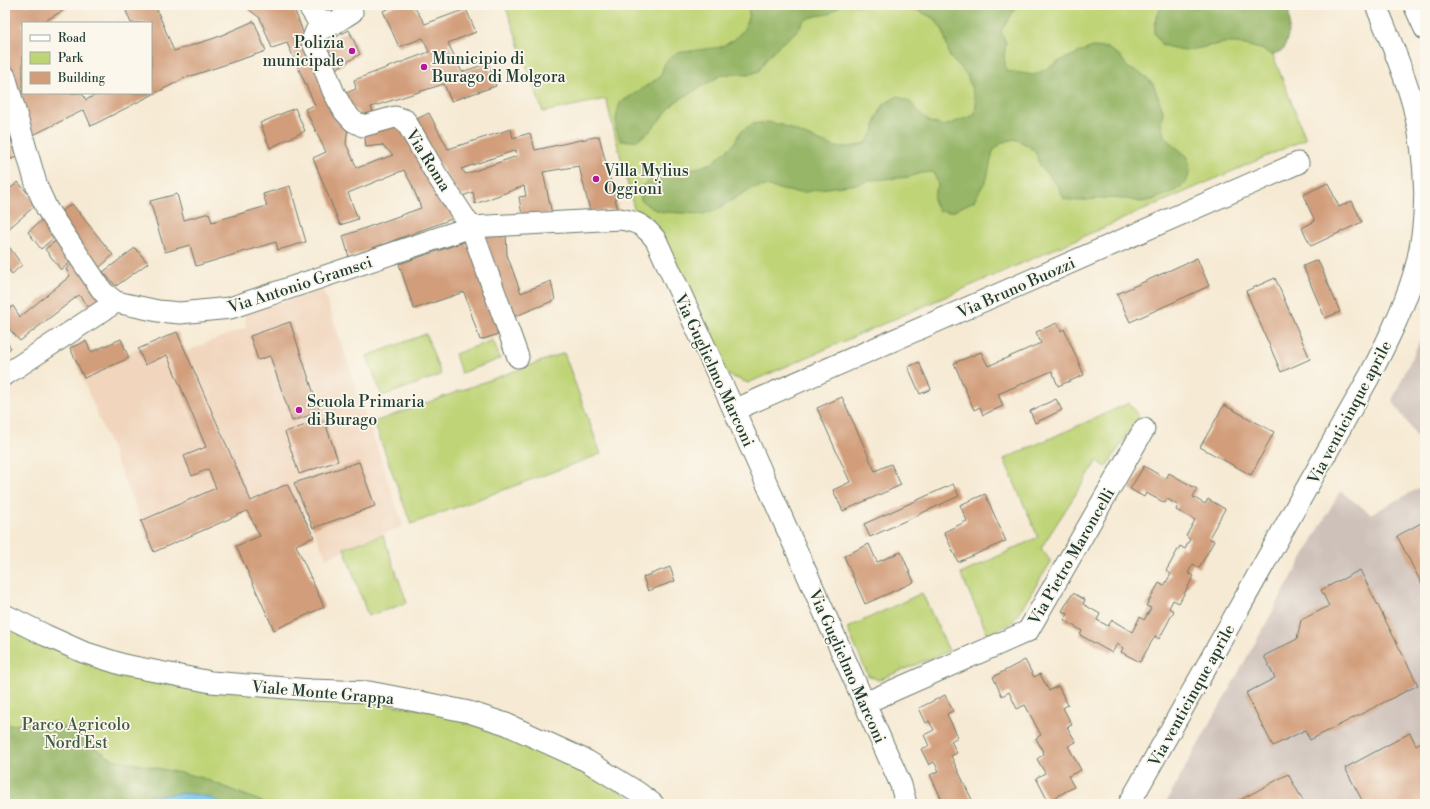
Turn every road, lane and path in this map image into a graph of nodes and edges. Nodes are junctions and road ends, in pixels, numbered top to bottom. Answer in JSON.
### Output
{"nodes":[{"id":1,"x":308,"y":5,"type":"edge"},
{"id":2,"x":350,"y":5,"type":"edge"},
{"id":3,"x":1376,"y":5,"type":"edge"},
{"id":4,"x":1414,"y":5,"type":"edge"},
{"id":5,"x":335,"y":23,"type":"junction"},
{"id":6,"x":1425,"y":29,"type":"edge"},
{"id":7,"x":5,"y":76,"type":"edge"},
{"id":8,"x":1419,"y":102,"type":"edge"},
{"id":9,"x":1298,"y":163,"type":"dead end"},
{"id":10,"x":471,"y":227,"type":"junction"},
{"id":11,"x":116,"y":302,"type":"junction"},
{"id":12,"x":518,"y":357,"type":"dead end"},
{"id":13,"x":5,"y":375,"type":"edge"},
{"id":14,"x":734,"y":410,"type":"junction"},
{"id":15,"x":1144,"y":429,"type":"dead end"},
{"id":16,"x":5,"y":615,"type":"edge"},
{"id":17,"x":865,"y":703,"type":"junction"},
{"id":18,"x":1133,"y":799,"type":"edge"},
{"id":19,"x":653,"y":804,"type":"edge"},
{"id":20,"x":906,"y":804,"type":"edge"}],
"edges":[{"from":1,"to":5,"type":"street"},
{"from":2,"to":5,"type":"street"},
{"from":3,"to":8,"type":"street","name":"Via venticinque aprile"},
{"from":4,"to":6,"type":"street"},
{"from":5,"to":10,"type":"street","name":"Via Roma"},
{"from":7,"to":11,"type":"street","name":"Via Antonio Gramsci"},
{"from":8,"to":18,"type":"street","name":"Via venticinque aprile"},
{"from":9,"to":14,"type":"street","name":"Via Bruno Buozzi"},
{"from":10,"to":11,"type":"street","name":"Via Antonio Gramsci"},
{"from":10,"to":12,"type":"street"},
{"from":10,"to":14,"type":"street","name":"Via Guglielmo Marconi"},
{"from":11,"to":13,"type":"street"},
{"from":14,"to":17,"type":"street","name":"Via Guglielmo Marconi"},
{"from":15,"to":17,"type":"street","name":"Via Pietro Maroncelli"},
{"from":16,"to":19,"type":"street","name":"Viale Monte Grappa"},
{"from":17,"to":20,"type":"street","name":"Via Guglielmo Marconi"}]}
